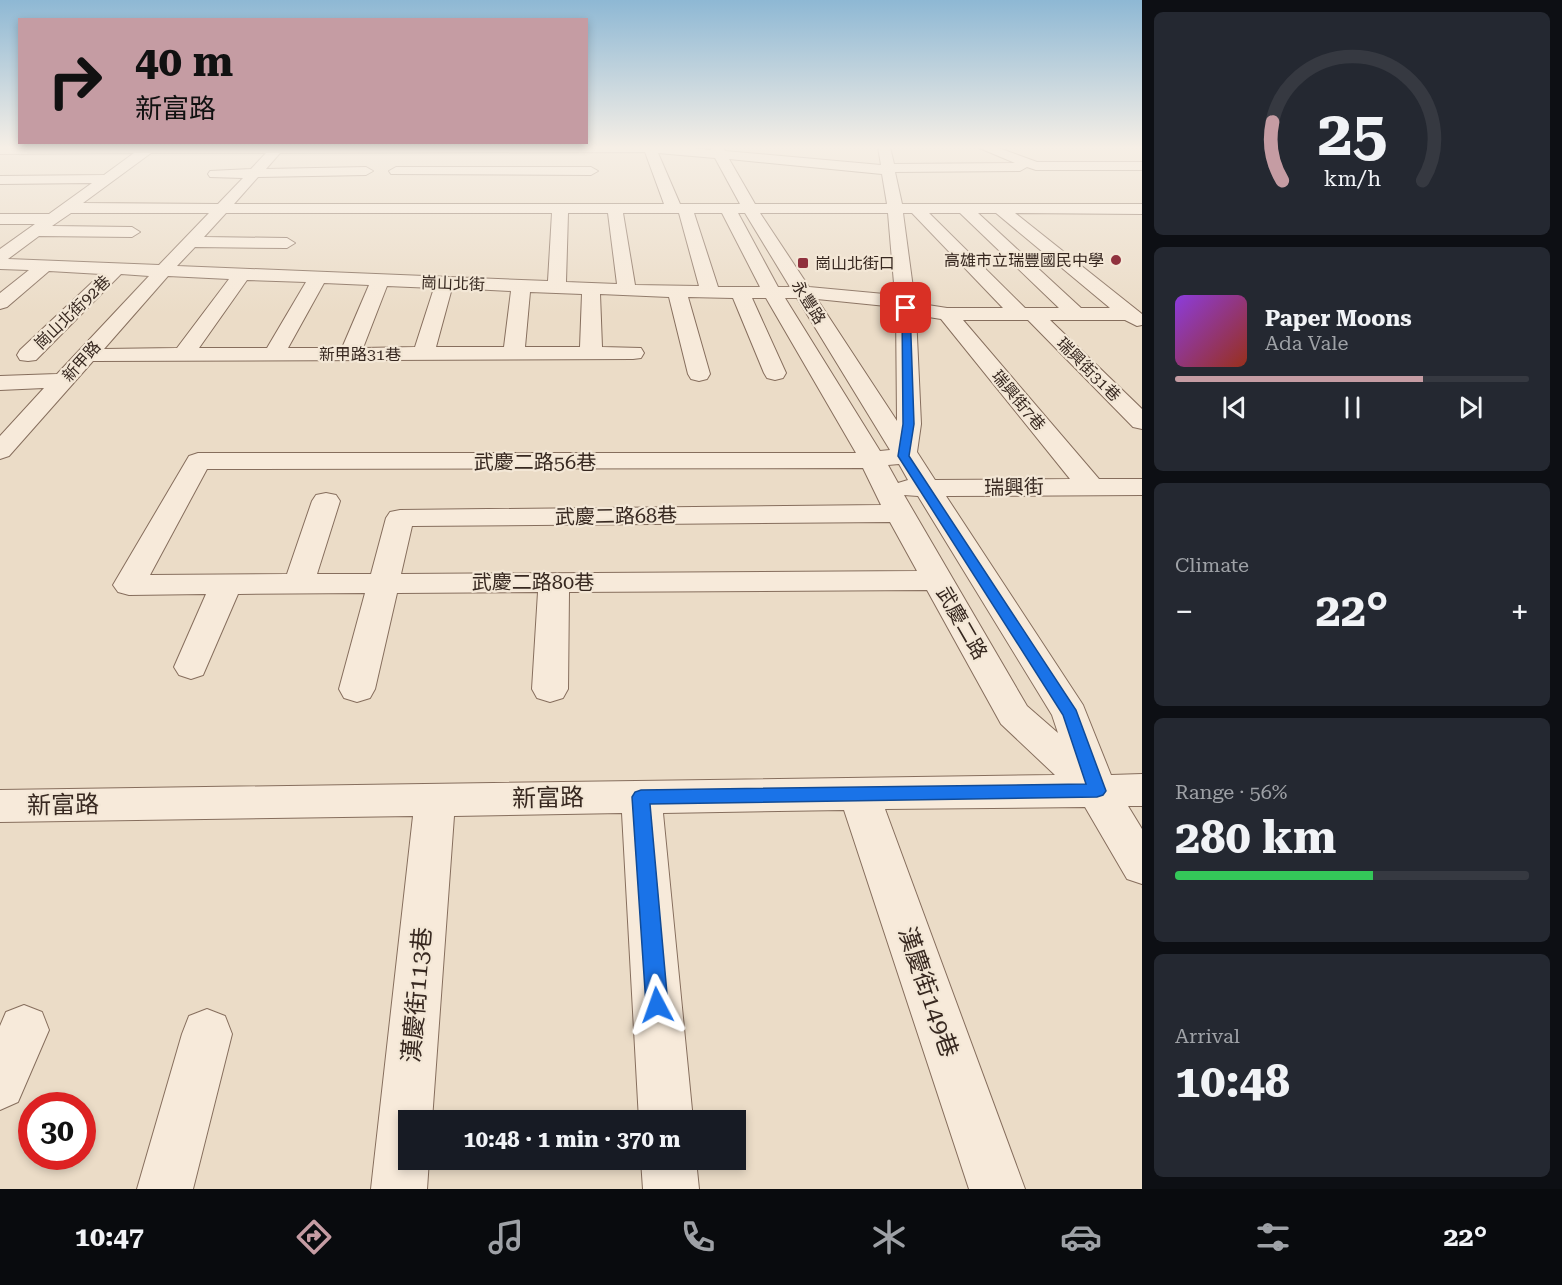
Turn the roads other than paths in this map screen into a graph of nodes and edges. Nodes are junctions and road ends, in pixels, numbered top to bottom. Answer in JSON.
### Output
{"nodes":[{"id":1,"x":75,"y":202,"type":"edge"},
{"id":2,"x":188,"y":202,"type":"edge"},
{"id":3,"x":229,"y":202,"type":"edge"},
{"id":4,"x":474,"y":202,"type":"edge"},
{"id":5,"x":677,"y":202,"type":"edge"},
{"id":6,"x":725,"y":202,"type":"edge"},
{"id":7,"x":745,"y":202,"type":"edge"},
{"id":8,"x":894,"y":202,"type":"edge"},
{"id":9,"x":1024,"y":202,"type":"edge"},
{"id":10,"x":181,"y":209,"type":"junction"},
{"id":11,"x":473,"y":209,"type":"junction"},
{"id":12,"x":560,"y":209,"type":"junction"},
{"id":13,"x":615,"y":209,"type":"junction"},
{"id":14,"x":680,"y":209,"type":"junction"},
{"id":15,"x":727,"y":209,"type":"junction"},
{"id":16,"x":750,"y":209,"type":"junction"},
{"id":17,"x":896,"y":209,"type":"junction"},
{"id":18,"x":916,"y":209,"type":"junction"},
{"id":19,"x":964,"y":209,"type":"junction"},
{"id":20,"x":1000,"y":209,"type":"junction"},
{"id":21,"x":1033,"y":209,"type":"junction"},
{"id":22,"x":1142,"y":209,"type":"edge"},
{"id":23,"x":220,"y":212,"type":"junction"},
{"id":24,"x":60,"y":213,"type":"junction"},
{"id":25,"x":0,"y":219,"type":"edge"},
{"id":26,"x":36,"y":231,"type":"junction"},
{"id":27,"x":132,"y":232,"type":"dead end"},
{"id":28,"x":189,"y":242,"type":"junction"},
{"id":29,"x":287,"y":243,"type":"dead end"},
{"id":30,"x":0,"y":257,"type":"edge"},
{"id":31,"x":0,"y":264,"type":"edge"},
{"id":32,"x":45,"y":266,"type":"junction"},
{"id":33,"x":116,"y":269,"type":"junction"},
{"id":34,"x":163,"y":271,"type":"junction"},
{"id":35,"x":242,"y":274,"type":"junction"},
{"id":36,"x":318,"y":278,"type":"junction"},
{"id":37,"x":380,"y":280,"type":"junction"},
{"id":38,"x":444,"y":282,"type":"junction"},
{"id":39,"x":521,"y":285,"type":"junction"},
{"id":40,"x":557,"y":287,"type":"junction"},
{"id":41,"x":591,"y":288,"type":"junction"},
{"id":42,"x":627,"y":290,"type":"junction"},
{"id":43,"x":677,"y":291,"type":"junction"},
{"id":44,"x":710,"y":292,"type":"junction"},
{"id":45,"x":772,"y":292,"type":"junction"},
{"id":46,"x":803,"y":292,"type":"junction"},
{"id":47,"x":740,"y":293,"type":"junction"},
{"id":48,"x":0,"y":303,"type":"edge"},
{"id":49,"x":906,"y":305,"type":"junction"},
{"id":50,"x":947,"y":314,"type":"junction"},
{"id":51,"x":1076,"y":314,"type":"junction"},
{"id":52,"x":1028,"y":315,"type":"junction"},
{"id":53,"x":1136,"y":319,"type":"edge"},
{"id":54,"x":424,"y":353,"type":"junction"},
{"id":55,"x":514,"y":353,"type":"junction"},
{"id":56,"x":591,"y":353,"type":"junction"},
{"id":57,"x":633,"y":353,"type":"dead end"},
{"id":58,"x":184,"y":354,"type":"junction"},
{"id":59,"x":274,"y":354,"type":"junction"},
{"id":60,"x":350,"y":354,"type":"junction"},
{"id":61,"x":28,"y":355,"type":"dead end"},
{"id":62,"x":87,"y":355,"type":"junction"},
{"id":63,"x":775,"y":373,"type":"dead end"},
{"id":64,"x":699,"y":374,"type":"dead end"},
{"id":65,"x":63,"y":381,"type":"junction"},
{"id":66,"x":0,"y":383,"type":"edge"},
{"id":67,"x":1142,"y":422,"type":"edge"},
{"id":68,"x":0,"y":451,"type":"edge"},
{"id":69,"x":890,"y":479,"type":"junction"},
{"id":70,"x":1090,"y":486,"type":"junction"},
{"id":71,"x":1142,"y":487,"type":"edge"},
{"id":72,"x":925,"y":488,"type":"junction"},
{"id":73,"x":326,"y":501,"type":"dead end"},
{"id":74,"x":937,"y":580,"type":"junction"},
{"id":75,"x":383,"y":582,"type":"junction"},
{"id":76,"x":554,"y":582,"type":"junction"},
{"id":77,"x":227,"y":583,"type":"junction"},
{"id":78,"x":299,"y":583,"type":"junction"},
{"id":79,"x":129,"y":585,"type":"joint"},
{"id":80,"x":191,"y":667,"type":"dead end"},
{"id":81,"x":357,"y":689,"type":"dead end"},
{"id":82,"x":550,"y":689,"type":"dead end"},
{"id":83,"x":1142,"y":790,"type":"edge"},
{"id":84,"x":1097,"y":791,"type":"junction"},
{"id":85,"x":859,"y":794,"type":"junction"},
{"id":86,"x":641,"y":797,"type":"junction"},
{"id":87,"x":435,"y":800,"type":"junction"},
{"id":88,"x":0,"y":806,"type":"edge"},
{"id":89,"x":1142,"y":866,"type":"edge"},
{"id":90,"x":24,"y":1030,"type":"dead end"},
{"id":91,"x":207,"y":1034,"type":"dead end"},
{"id":92,"x":0,"y":1084,"type":"edge"},
{"id":93,"x":665,"y":1110,"type":"edge"},
{"id":94,"x":670,"y":1170,"type":"edge"},
{"id":95,"x":165,"y":1189,"type":"edge"},
{"id":96,"x":399,"y":1189,"type":"edge"},
{"id":97,"x":671,"y":1189,"type":"edge"},
{"id":98,"x":997,"y":1189,"type":"edge"}],
"edges":[{"from":1,"to":24,"type":"street"},
{"from":2,"to":10,"type":"street"},
{"from":3,"to":23,"type":"street","name":"新甲路"},
{"from":4,"to":11,"type":"street"},
{"from":5,"to":14,"type":"street"},
{"from":6,"to":15,"type":"street","name":"永豐路"},
{"from":7,"to":16,"type":"street","name":"永豐路"},
{"from":8,"to":17,"type":"street"},
{"from":9,"to":21,"type":"street"},
{"from":10,"to":23,"type":"street"},
{"from":10,"to":24,"type":"street"},
{"from":11,"to":12,"type":"street"},
{"from":11,"to":23,"type":"street"},
{"from":12,"to":13,"type":"street"},
{"from":12,"to":40,"type":"street"},
{"from":13,"to":14,"type":"street"},
{"from":13,"to":42,"type":"street"},
{"from":14,"to":15,"type":"street"},
{"from":14,"to":44,"type":"street"},
{"from":15,"to":16,"type":"street"},
{"from":15,"to":45,"type":"street","name":"永豐路"},
{"from":16,"to":17,"type":"street"},
{"from":16,"to":46,"type":"street","name":"永豐路"},
{"from":17,"to":18,"type":"street"},
{"from":17,"to":49,"type":"street"},
{"from":18,"to":19,"type":"street"},
{"from":18,"to":52,"type":"street","name":"瑞興街31巷"},
{"from":19,"to":20,"type":"street"},
{"from":19,"to":51,"type":"street"},
{"from":20,"to":21,"type":"street"},
{"from":20,"to":53,"type":"street"},
{"from":21,"to":22,"type":"street"},
{"from":23,"to":24,"type":"street"},
{"from":23,"to":28,"type":"street","name":"新甲路"},
{"from":24,"to":25,"type":"street"},
{"from":24,"to":26,"type":"street"},
{"from":26,"to":27,"type":"street"},
{"from":26,"to":30,"type":"street"},
{"from":28,"to":29,"type":"street"},
{"from":28,"to":34,"type":"street","name":"新甲路"},
{"from":31,"to":32,"type":"street","name":"崗山北街"},
{"from":32,"to":33,"type":"street","name":"崗山北街"},
{"from":32,"to":48,"type":"street"},
{"from":33,"to":34,"type":"street","name":"崗山北街"},
{"from":33,"to":61,"type":"street","name":"崗山北街92巷"},
{"from":34,"to":35,"type":"street","name":"崗山北街"},
{"from":34,"to":62,"type":"street","name":"新甲路"},
{"from":35,"to":36,"type":"street","name":"崗山北街"},
{"from":35,"to":58,"type":"street"},
{"from":36,"to":37,"type":"street","name":"崗山北街"},
{"from":36,"to":59,"type":"street"},
{"from":37,"to":38,"type":"street","name":"崗山北街"},
{"from":37,"to":60,"type":"street"},
{"from":38,"to":39,"type":"street","name":"崗山北街"},
{"from":38,"to":54,"type":"street"},
{"from":39,"to":40,"type":"street","name":"崗山北街"},
{"from":39,"to":55,"type":"street"},
{"from":40,"to":41,"type":"street","name":"崗山北街"},
{"from":41,"to":42,"type":"street","name":"崗山北街"},
{"from":41,"to":56,"type":"street"},
{"from":42,"to":43,"type":"street","name":"崗山北街"},
{"from":43,"to":44,"type":"street","name":"崗山北街"},
{"from":43,"to":64,"type":"street"},
{"from":44,"to":47,"type":"street","name":"崗山北街"},
{"from":45,"to":46,"type":"street","name":"崗山北街"},
{"from":45,"to":47,"type":"street","name":"崗山北街"},
{"from":45,"to":69,"type":"street","name":"永豐路"},
{"from":46,"to":49,"type":"street","name":"崗山北街"},
{"from":46,"to":69,"type":"street","name":"永豐路"},
{"from":47,"to":63,"type":"street"},
{"from":49,"to":50,"type":"street","name":"崗山北街"},
{"from":49,"to":69,"type":"street"},
{"from":50,"to":52,"type":"street","name":"崗山北街"},
{"from":50,"to":70,"type":"street","name":"瑞興街7巷"},
{"from":51,"to":52,"type":"street","name":"崗山北街"},
{"from":51,"to":53,"type":"street","name":"崗山北街"},
{"from":52,"to":67,"type":"street","name":"瑞興街31巷"},
{"from":54,"to":55,"type":"street","name":"新甲路31巷"},
{"from":54,"to":60,"type":"street","name":"新甲路31巷"},
{"from":55,"to":56,"type":"street","name":"新甲路31巷"},
{"from":56,"to":57,"type":"street","name":"新甲路31巷"},
{"from":58,"to":59,"type":"street","name":"新甲路31巷"},
{"from":58,"to":62,"type":"street","name":"新甲路31巷"},
{"from":59,"to":60,"type":"street","name":"新甲路31巷"},
{"from":62,"to":65,"type":"street","name":"新甲路"},
{"from":65,"to":66,"type":"street"},
{"from":65,"to":68,"type":"street","name":"新甲路"},
{"from":69,"to":72,"type":"street","name":"武慶二路"},
{"from":69,"to":74,"type":"street","name":"武慶二路"},
{"from":69,"to":75,"type":"street","name":"武慶二路68巷"},
{"from":69,"to":79,"type":"street","name":"武慶二路56巷"},
{"from":70,"to":71,"type":"street","name":"瑞興街"},
{"from":70,"to":72,"type":"street","name":"瑞興街"},
{"from":72,"to":84,"type":"street","name":"武慶二路"},
{"from":73,"to":78,"type":"street"},
{"from":74,"to":76,"type":"street","name":"武慶二路80巷"},
{"from":74,"to":84,"type":"street","name":"武慶二路"},
{"from":75,"to":76,"type":"street","name":"武慶二路80巷"},
{"from":75,"to":78,"type":"street","name":"武慶二路80巷"},
{"from":75,"to":81,"type":"street"},
{"from":76,"to":82,"type":"street"},
{"from":77,"to":78,"type":"street","name":"武慶二路80巷"},
{"from":77,"to":79,"type":"street","name":"武慶二路80巷"},
{"from":77,"to":80,"type":"street"},
{"from":83,"to":84,"type":"street","name":"新富路"},
{"from":84,"to":85,"type":"street","name":"新富路"},
{"from":84,"to":89,"type":"street","name":"武慶二路"},
{"from":85,"to":86,"type":"street","name":"新富路"},
{"from":85,"to":98,"type":"street","name":"漢慶街149巷"},
{"from":86,"to":87,"type":"street","name":"新富路"},
{"from":86,"to":93,"type":"street"},
{"from":87,"to":88,"type":"street","name":"新富路"},
{"from":87,"to":96,"type":"street","name":"漢慶街113巷"},
{"from":90,"to":92,"type":"street"},
{"from":91,"to":95,"type":"street"},
{"from":94,"to":97,"type":"street"}]}
